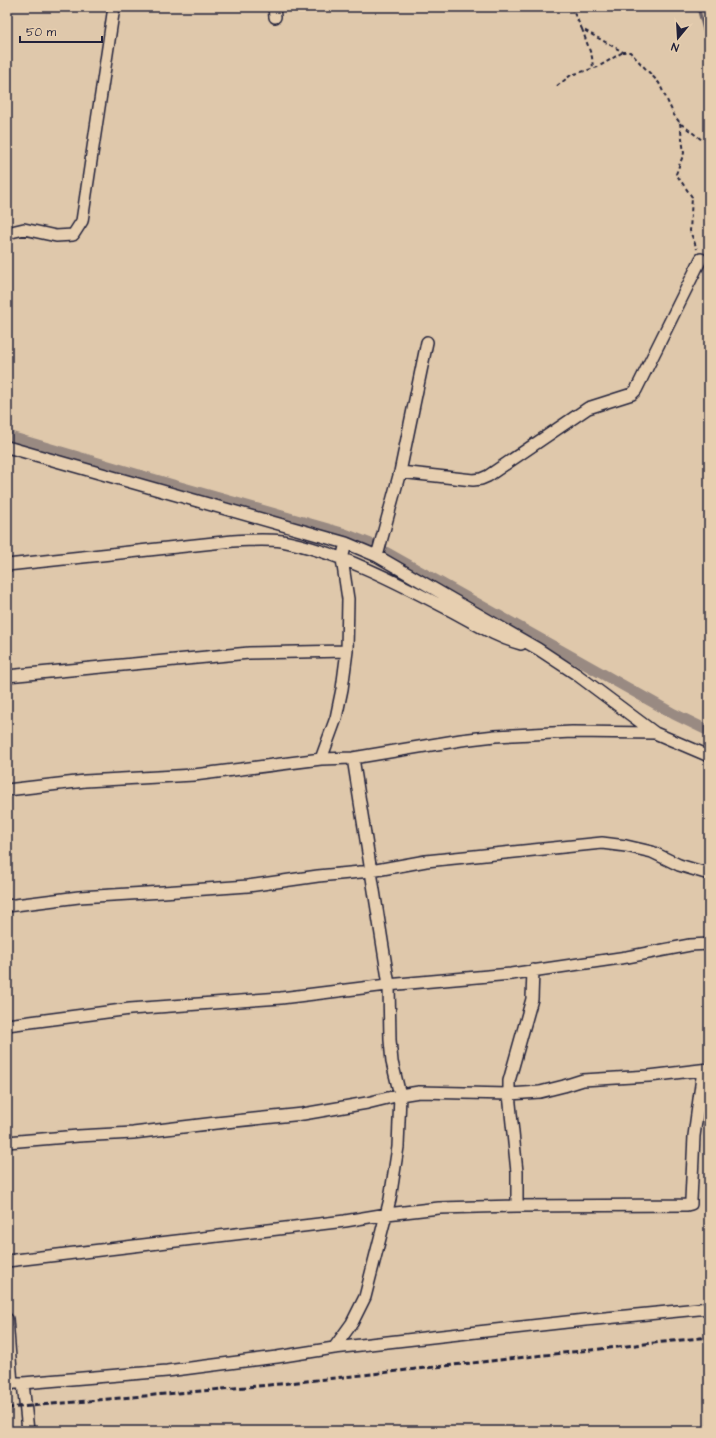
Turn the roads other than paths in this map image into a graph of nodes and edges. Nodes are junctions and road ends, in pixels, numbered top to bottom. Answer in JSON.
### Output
{"nodes":[{"id":1,"x":114,"y":7,"type":"edge"},
{"id":2,"x":7,"y":232,"type":"edge"},
{"id":3,"x":701,"y":259,"type":"road end"},
{"id":4,"x":427,"y":342,"type":"dead end"},
{"id":5,"x":7,"y":447,"type":"edge"},
{"id":6,"x":400,"y":472,"type":"junction"},
{"id":7,"x":346,"y":543,"type":"junction"},
{"id":8,"x":377,"y":556,"type":"junction"},
{"id":9,"x":342,"y":559,"type":"junction"},
{"id":10,"x":7,"y":565,"type":"edge"},
{"id":11,"x":538,"y":649,"type":"junction"},
{"id":12,"x":347,"y":651,"type":"junction"},
{"id":13,"x":7,"y":676,"type":"edge"},
{"id":14,"x":655,"y":734,"type":"junction"},
{"id":15,"x":709,"y":756,"type":"edge"},
{"id":16,"x":353,"y":758,"type":"junction"},
{"id":17,"x":321,"y":759,"type":"junction"},
{"id":18,"x":7,"y":790,"type":"edge"},
{"id":19,"x":371,"y":871,"type":"junction"},
{"id":20,"x":709,"y":874,"type":"edge"},
{"id":21,"x":7,"y":906,"type":"edge"},
{"id":22,"x":709,"y":944,"type":"edge"},
{"id":23,"x":533,"y":970,"type":"junction"},
{"id":24,"x":388,"y":985,"type":"junction"},
{"id":25,"x":7,"y":1025,"type":"edge"},
{"id":26,"x":706,"y":1070,"type":"edge"},
{"id":27,"x":509,"y":1094,"type":"junction"},
{"id":28,"x":400,"y":1095,"type":"junction"},
{"id":29,"x":7,"y":1142,"type":"edge"},
{"id":30,"x":517,"y":1206,"type":"junction"},
{"id":31,"x":387,"y":1214,"type":"junction"},
{"id":32,"x":7,"y":1261,"type":"edge"},
{"id":33,"x":709,"y":1308,"type":"edge"},
{"id":34,"x":7,"y":1319,"type":"edge"},
{"id":35,"x":334,"y":1348,"type":"junction"},
{"id":36,"x":23,"y":1383,"type":"junction"},
{"id":37,"x":9,"y":1384,"type":"edge"},
{"id":38,"x":28,"y":1431,"type":"edge"}],
"edges":[{"from":1,"to":2,"type":"street"},
{"from":3,"to":6,"type":"street"},
{"from":4,"to":6,"type":"street"},
{"from":5,"to":7,"type":"street"},
{"from":6,"to":8,"type":"street"},
{"from":7,"to":8,"type":"street"},
{"from":7,"to":9,"type":"street"},
{"from":8,"to":11,"type":"street"},
{"from":9,"to":10,"type":"street"},
{"from":9,"to":11,"type":"street"},
{"from":9,"to":12,"type":"street"},
{"from":11,"to":14,"type":"street"},
{"from":12,"to":13,"type":"street"},
{"from":12,"to":17,"type":"street"},
{"from":14,"to":15,"type":"street"},
{"from":14,"to":16,"type":"street"},
{"from":16,"to":17,"type":"street"},
{"from":16,"to":19,"type":"street"},
{"from":17,"to":18,"type":"street"},
{"from":19,"to":20,"type":"street"},
{"from":19,"to":21,"type":"street"},
{"from":19,"to":24,"type":"street"},
{"from":22,"to":23,"type":"street"},
{"from":23,"to":24,"type":"street"},
{"from":23,"to":27,"type":"street"},
{"from":24,"to":25,"type":"street"},
{"from":24,"to":28,"type":"street"},
{"from":26,"to":27,"type":"street"},
{"from":26,"to":30,"type":"street"},
{"from":27,"to":28,"type":"street"},
{"from":27,"to":30,"type":"street"},
{"from":28,"to":29,"type":"street"},
{"from":28,"to":31,"type":"street"},
{"from":30,"to":31,"type":"street"},
{"from":31,"to":32,"type":"street"},
{"from":31,"to":35,"type":"street"},
{"from":33,"to":35,"type":"street"},
{"from":34,"to":37,"type":"street"},
{"from":35,"to":36,"type":"street"},
{"from":36,"to":37,"type":"street"},
{"from":36,"to":38,"type":"street"}]}
